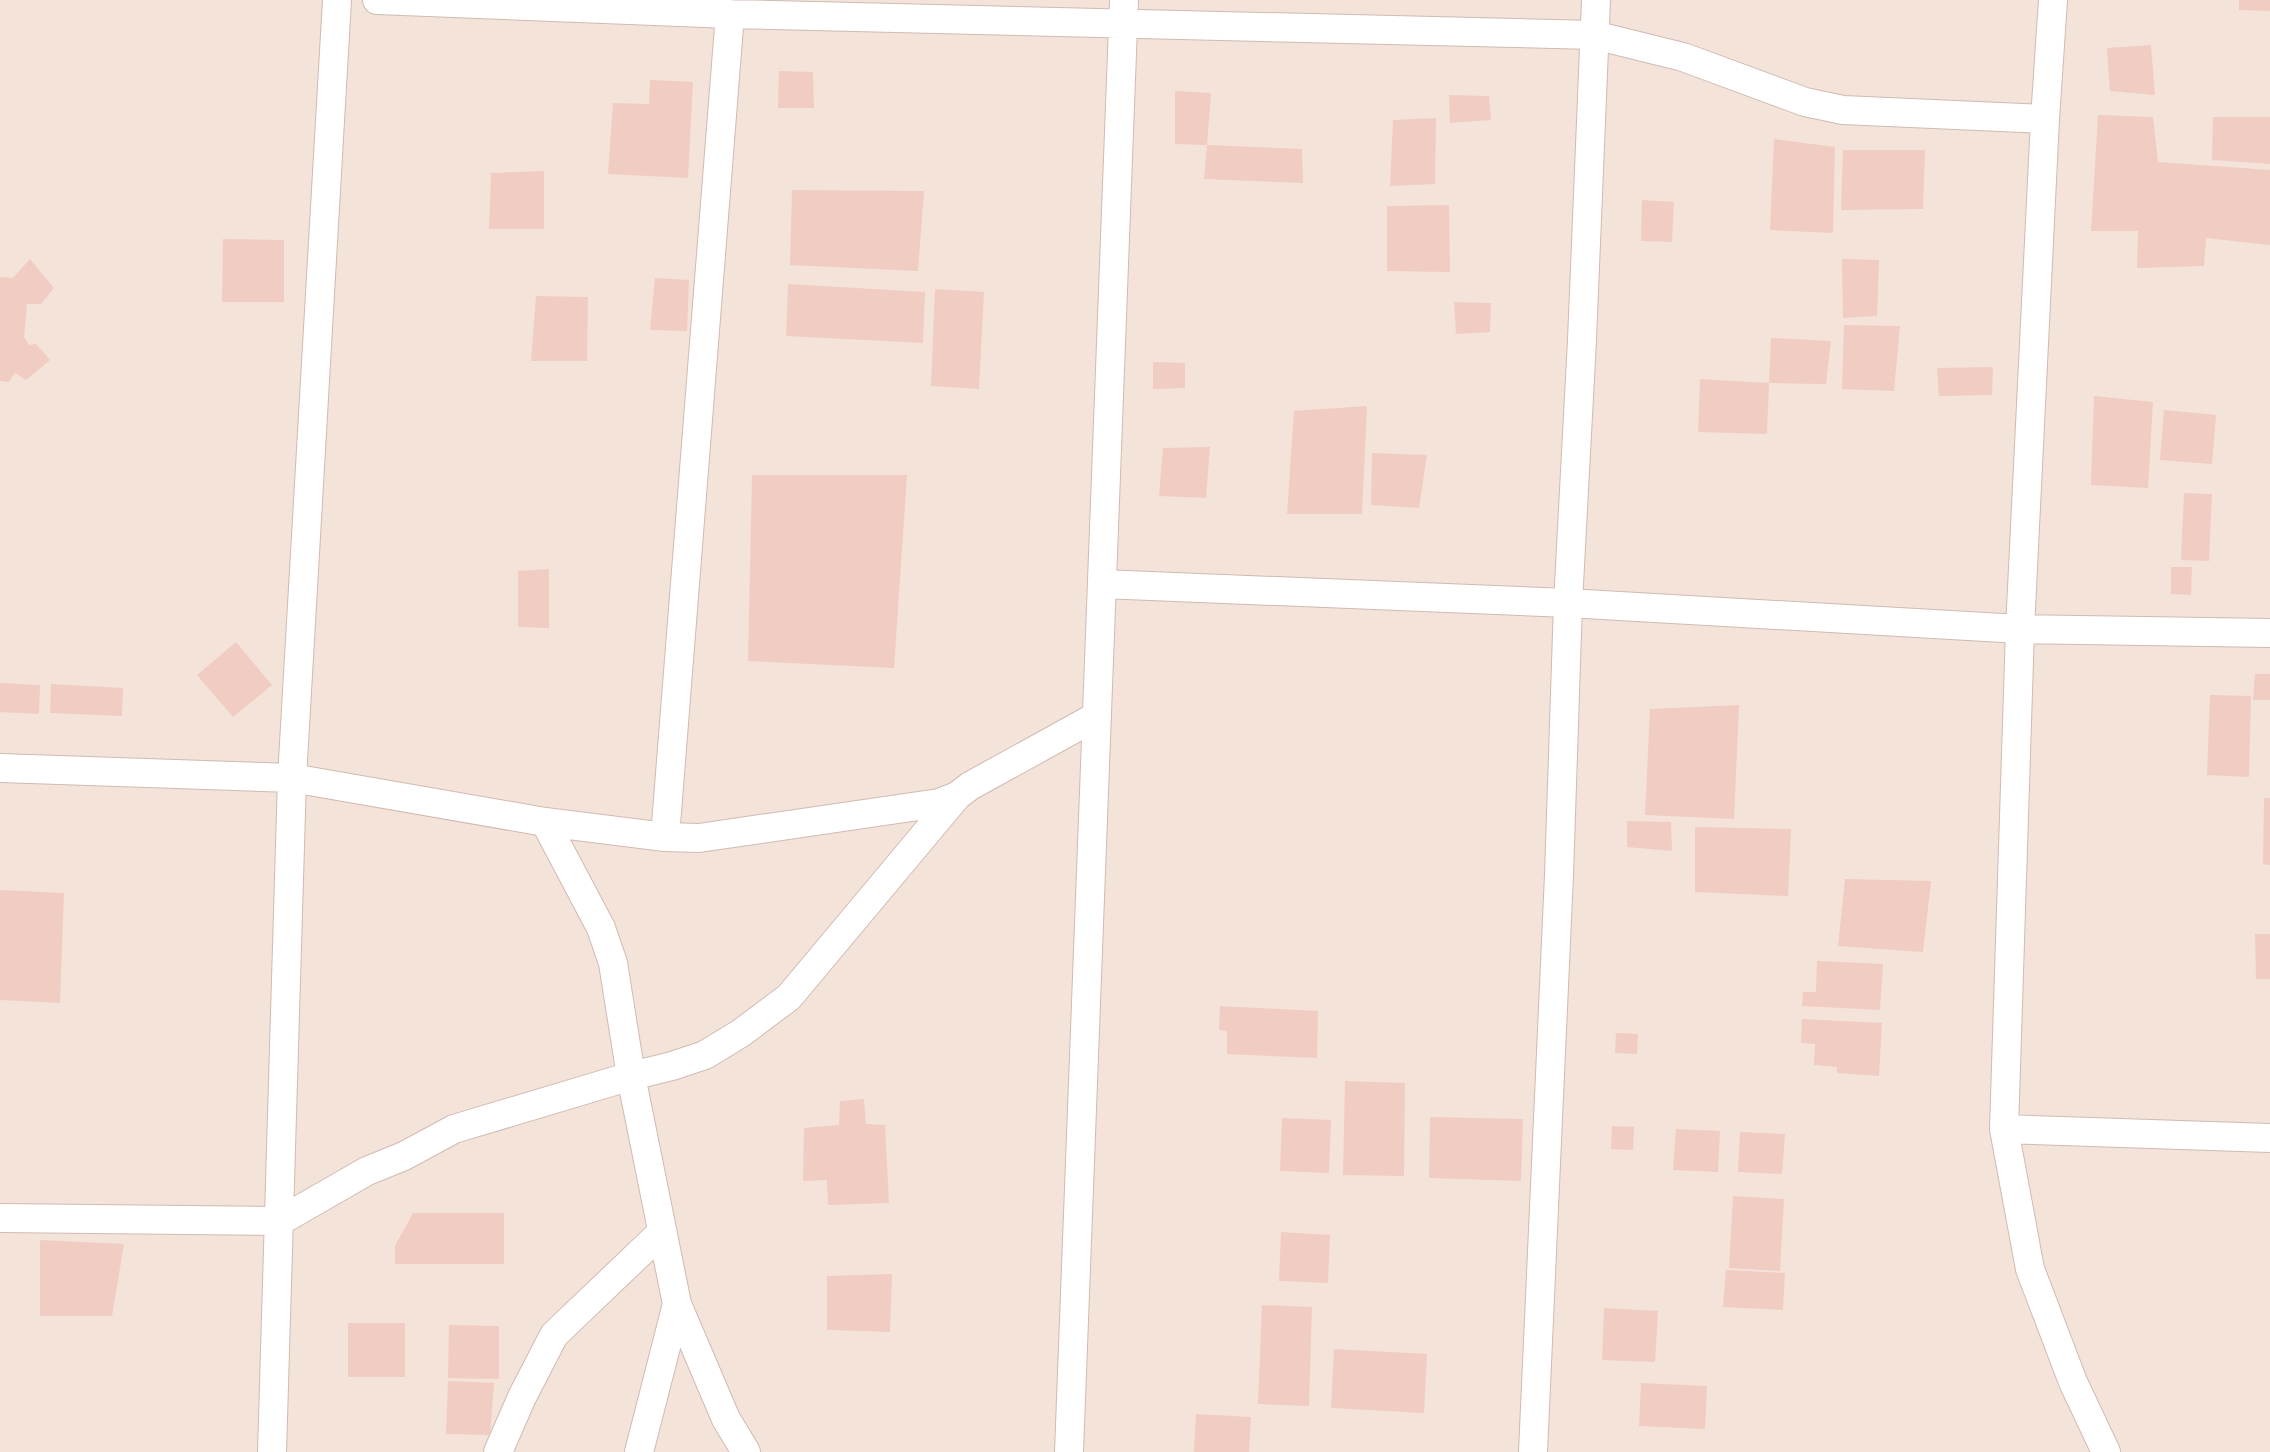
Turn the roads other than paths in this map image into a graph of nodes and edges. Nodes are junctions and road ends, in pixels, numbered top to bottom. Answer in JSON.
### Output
{"nodes":[{"id":1,"x":338,"y":0,"type":"edge"},
{"id":2,"x":377,"y":0,"type":"edge"},
{"id":3,"x":1596,"y":0,"type":"edge"},
{"id":4,"x":2053,"y":0,"type":"edge"},
{"id":5,"x":671,"y":6,"type":"edge"},
{"id":6,"x":1123,"y":11,"type":"edge"},
{"id":7,"x":730,"y":14,"type":"junction"},
{"id":8,"x":1594,"y":35,"type":"junction"},
{"id":9,"x":2045,"y":119,"type":"junction"},
{"id":10,"x":1102,"y":584,"type":"junction"},
{"id":11,"x":1568,"y":603,"type":"junction"},
{"id":12,"x":2020,"y":629,"type":"junction"},
{"id":13,"x":2270,"y":632,"type":"edge"},
{"id":14,"x":1097,"y":716,"type":"junction"},
{"id":15,"x":0,"y":768,"type":"edge"},
{"id":16,"x":292,"y":778,"type":"junction"},
{"id":17,"x":957,"y":796,"type":"junction"},
{"id":18,"x":545,"y":822,"type":"junction"},
{"id":19,"x":665,"y":837,"type":"junction"},
{"id":20,"x":631,"y":1076,"type":"junction"},
{"id":21,"x":2004,"y":1129,"type":"junction"},
{"id":22,"x":2270,"y":1138,"type":"edge"},
{"id":23,"x":0,"y":1218,"type":"edge"},
{"id":24,"x":280,"y":1221,"type":"junction"},
{"id":25,"x":662,"y":1232,"type":"junction"},
{"id":26,"x":677,"y":1304,"type":"junction"},
{"id":27,"x":272,"y":1452,"type":"edge"},
{"id":28,"x":498,"y":1452,"type":"edge"},
{"id":29,"x":639,"y":1452,"type":"edge"},
{"id":30,"x":746,"y":1452,"type":"edge"},
{"id":31,"x":1070,"y":1452,"type":"edge"},
{"id":32,"x":1534,"y":1452,"type":"edge"},
{"id":33,"x":2106,"y":1452,"type":"edge"}],
"edges":[{"from":1,"to":16,"type":"street"},
{"from":2,"to":5,"type":"street"},
{"from":3,"to":8,"type":"street"},
{"from":4,"to":9,"type":"street"},
{"from":5,"to":7,"type":"street"},
{"from":6,"to":7,"type":"street"},
{"from":6,"to":8,"type":"street"},
{"from":6,"to":10,"type":"street"},
{"from":7,"to":19,"type":"street"},
{"from":8,"to":9,"type":"street"},
{"from":8,"to":11,"type":"street"},
{"from":9,"to":12,"type":"street"},
{"from":10,"to":11,"type":"street"},
{"from":10,"to":14,"type":"street"},
{"from":11,"to":12,"type":"street"},
{"from":11,"to":32,"type":"street"},
{"from":12,"to":13,"type":"street"},
{"from":12,"to":21,"type":"street"},
{"from":14,"to":17,"type":"street"},
{"from":14,"to":31,"type":"street"},
{"from":15,"to":16,"type":"street"},
{"from":16,"to":18,"type":"street"},
{"from":16,"to":24,"type":"street"},
{"from":17,"to":19,"type":"street"},
{"from":17,"to":20,"type":"street"},
{"from":18,"to":19,"type":"street"},
{"from":18,"to":20,"type":"street"},
{"from":20,"to":24,"type":"street"},
{"from":20,"to":25,"type":"street"},
{"from":21,"to":22,"type":"street"},
{"from":21,"to":33,"type":"street"},
{"from":23,"to":24,"type":"street"},
{"from":24,"to":27,"type":"street"},
{"from":25,"to":26,"type":"street"},
{"from":25,"to":28,"type":"street"},
{"from":26,"to":29,"type":"street"},
{"from":26,"to":30,"type":"street"}]}
